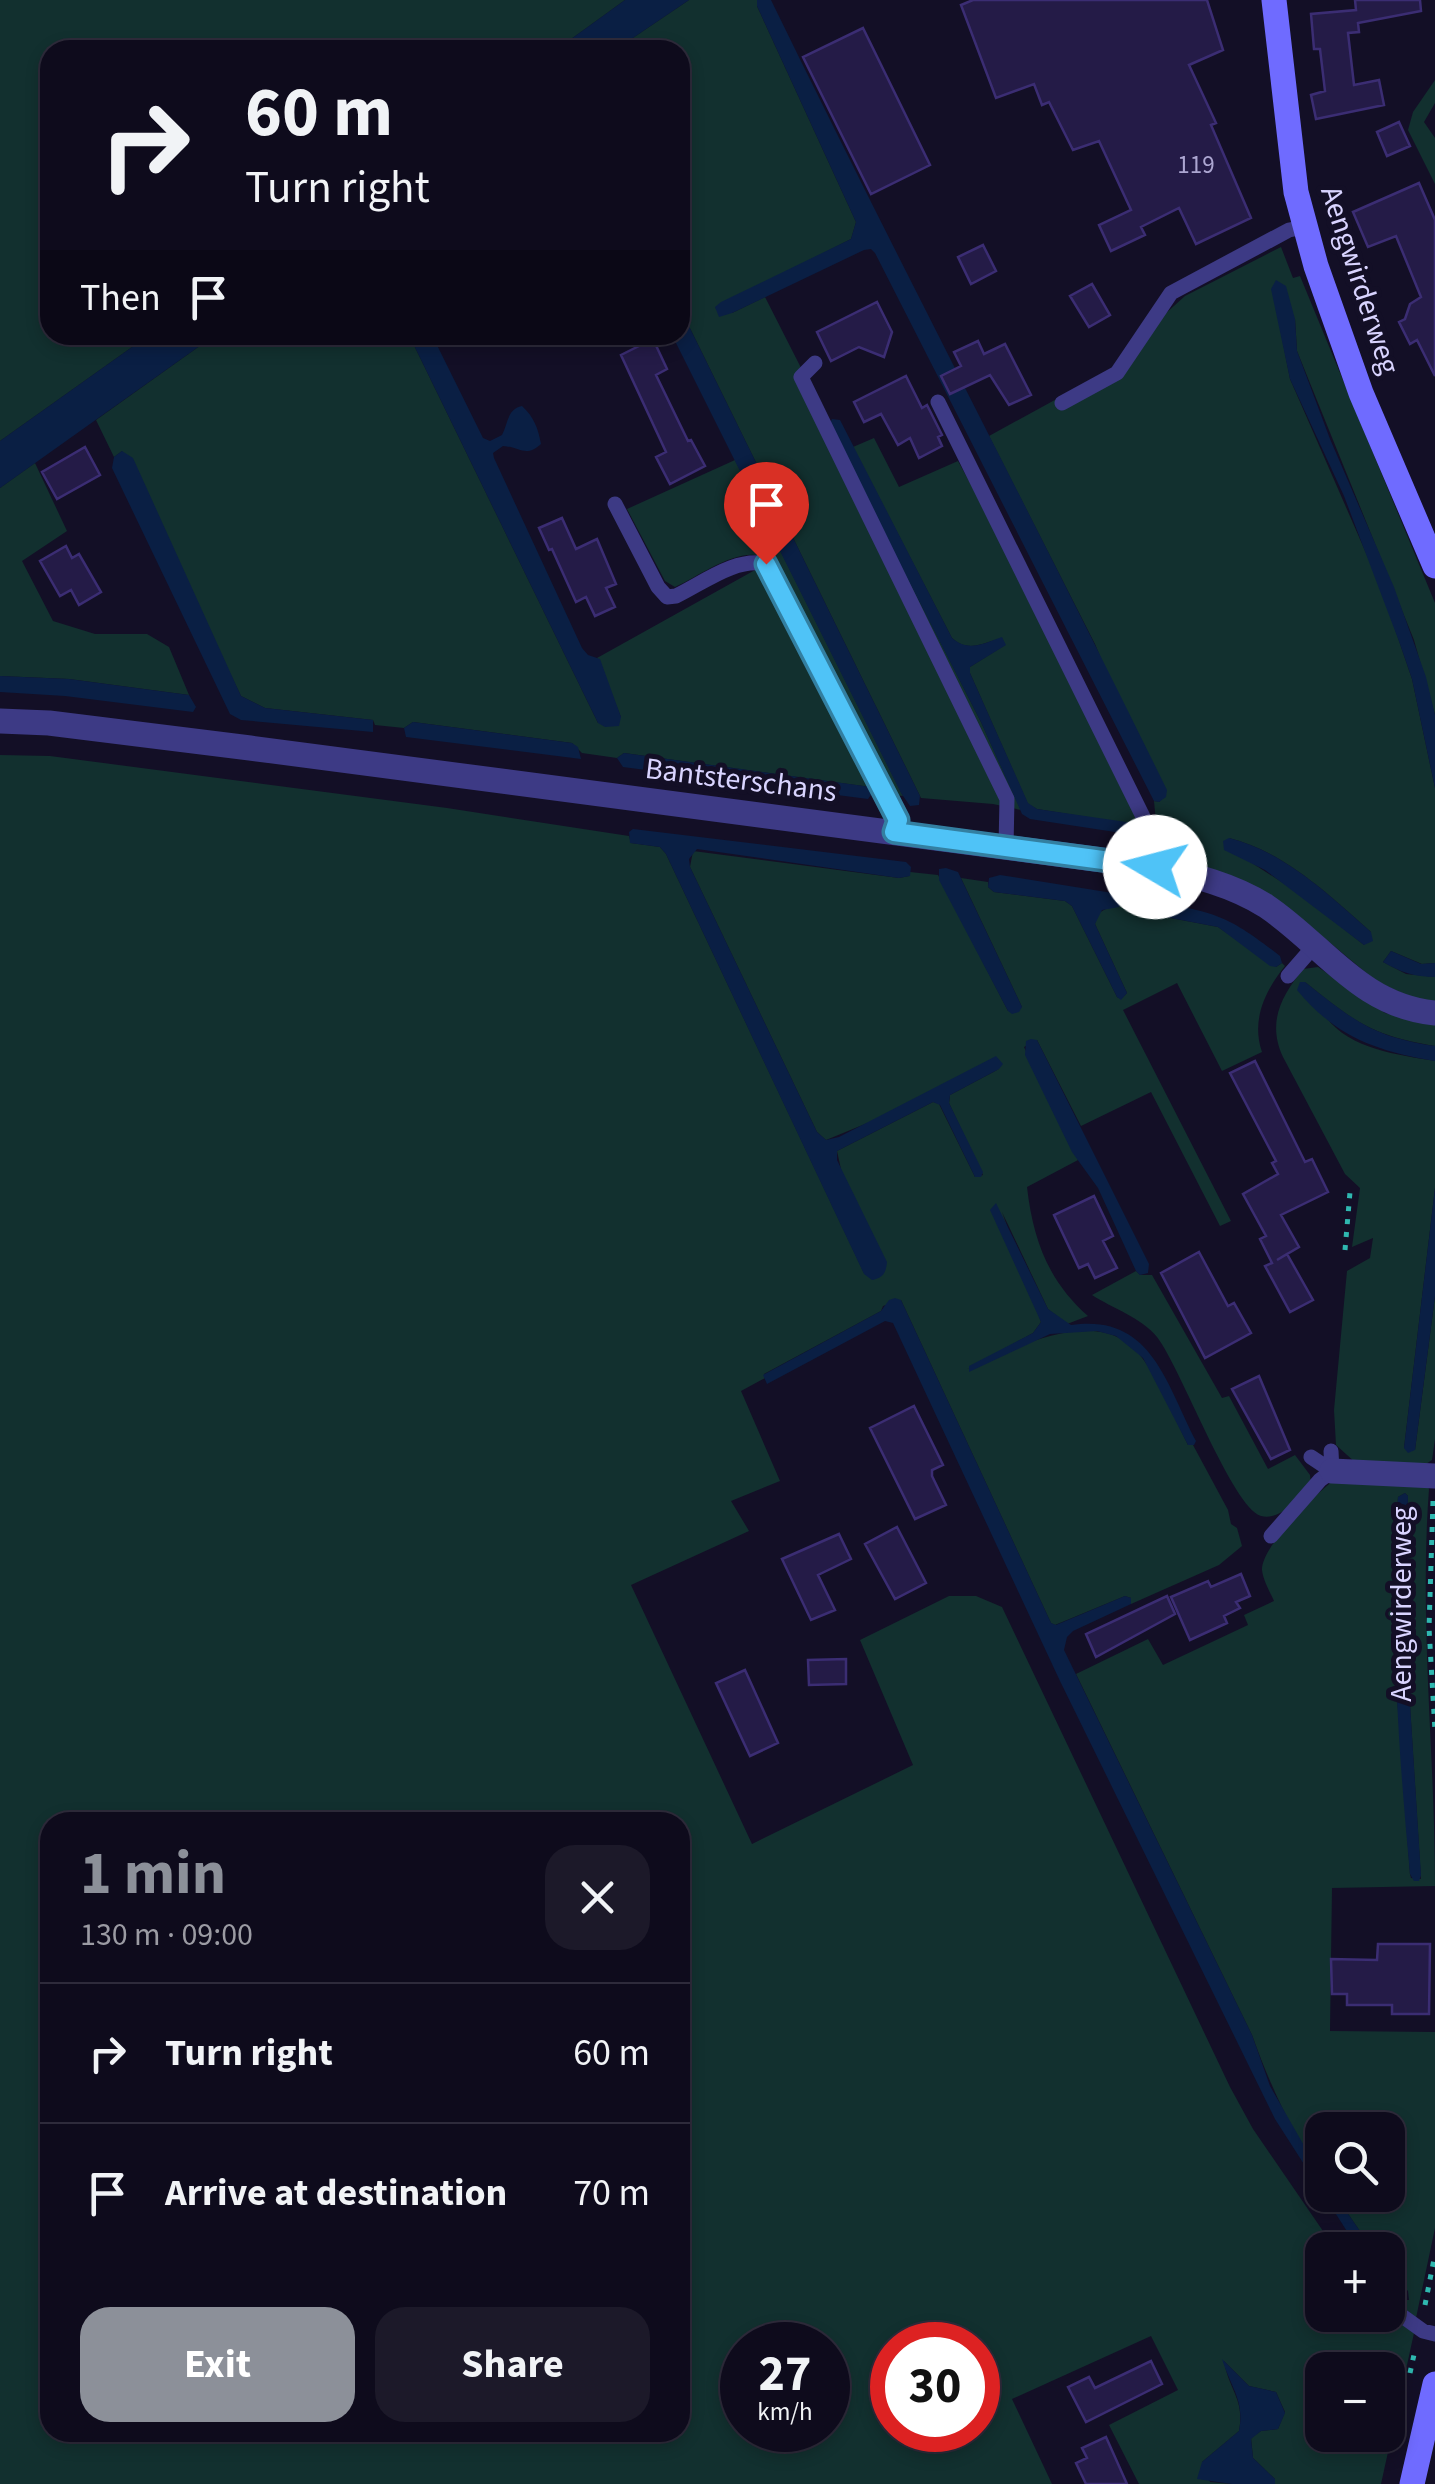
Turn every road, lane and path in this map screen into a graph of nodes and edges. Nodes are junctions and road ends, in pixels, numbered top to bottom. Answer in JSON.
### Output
{"nodes":[{"id":1,"x":1274,"y":0,"type":"edge"},
{"id":2,"x":1306,"y":227,"type":"junction"},
{"id":3,"x":815,"y":363,"type":"dead end"},
{"id":4,"x":938,"y":402,"type":"dead end"},
{"id":5,"x":1062,"y":403,"type":"dead end"},
{"id":6,"x":615,"y":504,"type":"dead end"},
{"id":7,"x":1435,"y":566,"type":"edge"},
{"id":8,"x":0,"y":721,"type":"edge"},
{"id":9,"x":894,"y":832,"type":"junction"},
{"id":10,"x":1006,"y":847,"type":"junction"},
{"id":11,"x":1155,"y":867,"type":"junction"},
{"id":12,"x":1315,"y":946,"type":"junction"},
{"id":13,"x":1288,"y":976,"type":"dead end"},
{"id":14,"x":1434,"y":1012,"type":"edge"},
{"id":15,"x":1350,"y":1192,"type":"dead end"},
{"id":16,"x":1344,"y":1250,"type":"dead end"},
{"id":17,"x":1325,"y":1460,"type":"joint"},
{"id":18,"x":1435,"y":1476,"type":"edge"},
{"id":19,"x":1434,"y":1490,"type":"edge"},
{"id":20,"x":1273,"y":1529,"type":"dead end"},
{"id":21,"x":1435,"y":1731,"type":"edge"},
{"id":22,"x":1405,"y":2318,"type":"edge"},
{"id":23,"x":1435,"y":2334,"type":"edge"},
{"id":24,"x":1435,"y":2384,"type":"edge"},
{"id":25,"x":1412,"y":2484,"type":"edge"}],
"edges":[{"from":1,"to":2,"type":"street","name":"Aengwirderweg"},
{"from":2,"to":5,"type":"lane"},
{"from":2,"to":7,"type":"street","name":"Aengwirderweg"},
{"from":3,"to":10,"type":"lane"},
{"from":4,"to":11,"type":"lane"},
{"from":6,"to":9,"type":"lane"},
{"from":8,"to":9,"type":"street","name":"Bantsterschans"},
{"from":9,"to":10,"type":"street","name":"Bantsterschans"},
{"from":10,"to":11,"type":"street","name":"Bantsterschans"},
{"from":11,"to":12,"type":"street","name":"Bantsterschans"},
{"from":12,"to":13,"type":"lane"},
{"from":12,"to":14,"type":"street","name":"Bantsterschans"},
{"from":15,"to":16,"type":"path"},
{"from":17,"to":18,"type":"street"},
{"from":17,"to":20,"type":"lane"},
{"from":19,"to":21,"type":"path","name":"Aengwirderweg"},
{"from":22,"to":23,"type":"lane"},
{"from":24,"to":25,"type":"street"}]}
